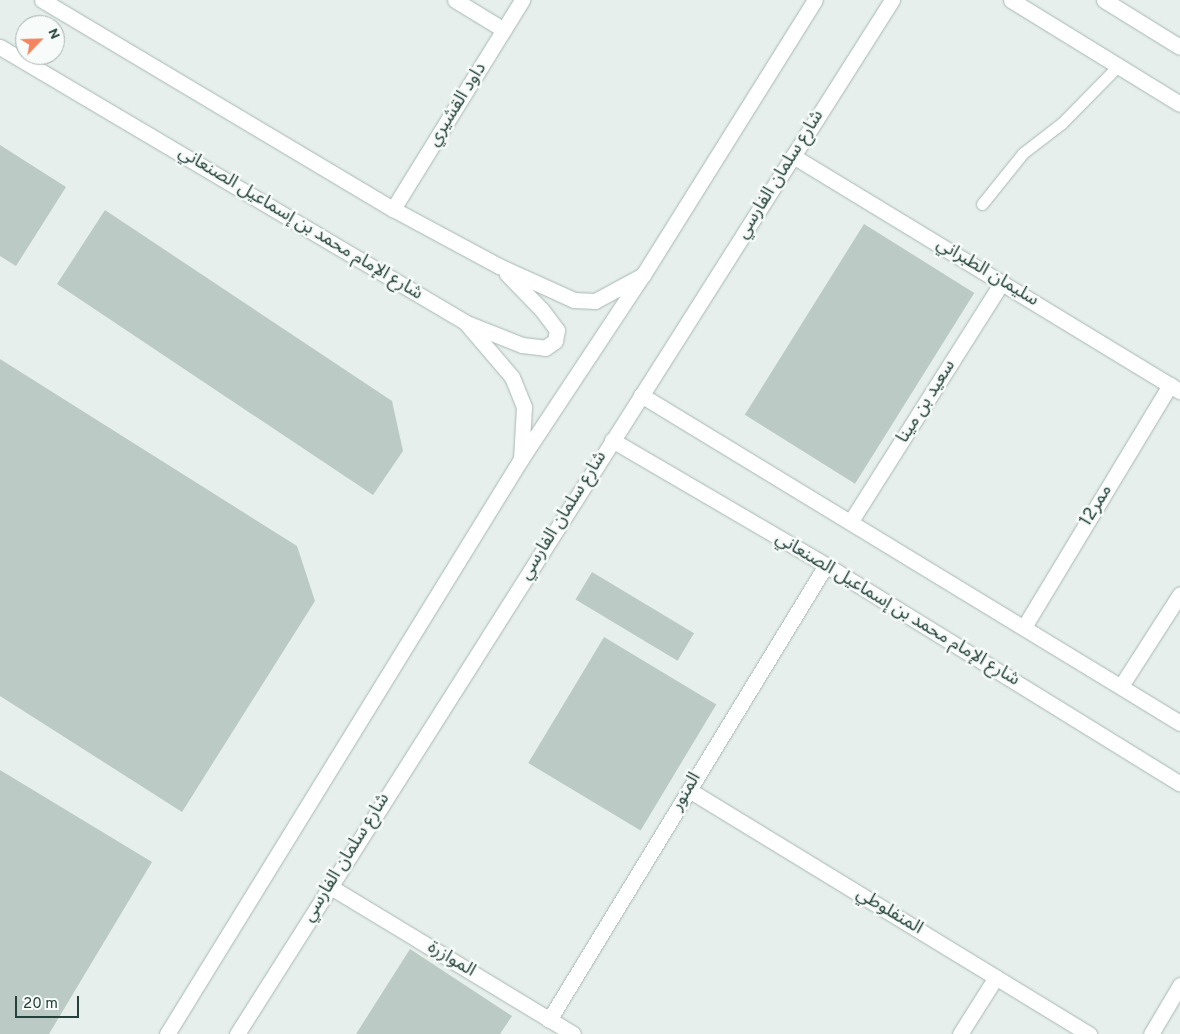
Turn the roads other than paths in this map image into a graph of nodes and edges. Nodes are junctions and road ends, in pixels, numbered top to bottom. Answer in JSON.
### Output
{"nodes":[{"id":1,"x":42,"y":0,"type":"edge"},
{"id":2,"x":455,"y":0,"type":"edge"},
{"id":3,"x":522,"y":0,"type":"edge"},
{"id":4,"x":815,"y":0,"type":"edge"},
{"id":5,"x":892,"y":0,"type":"edge"},
{"id":6,"x":1011,"y":0,"type":"edge"},
{"id":7,"x":1104,"y":0,"type":"edge"},
{"id":8,"x":504,"y":30,"type":"junction"},
{"id":9,"x":0,"y":47,"type":"edge"},
{"id":10,"x":1180,"y":47,"type":"edge"},
{"id":11,"x":1118,"y":66,"type":"junction"},
{"id":12,"x":1180,"y":104,"type":"edge"},
{"id":13,"x":793,"y":156,"type":"junction"},
{"id":14,"x":982,"y":204,"type":"dead end"},
{"id":15,"x":393,"y":209,"type":"junction"},
{"id":16,"x":499,"y":266,"type":"junction"},
{"id":17,"x":643,"y":275,"type":"junction"},
{"id":18,"x":1002,"y":282,"type":"junction"},
{"id":19,"x":465,"y":322,"type":"junction"},
{"id":20,"x":1175,"y":388,"type":"edge"},
{"id":21,"x":641,"y":395,"type":"junction"},
{"id":22,"x":612,"y":440,"type":"junction"},
{"id":23,"x":521,"y":459,"type":"junction"},
{"id":24,"x":851,"y":521,"type":"junction"},
{"id":25,"x":826,"y":565,"type":"junction"},
{"id":26,"x":1180,"y":594,"type":"edge"},
{"id":27,"x":1024,"y":627,"type":"junction"},
{"id":28,"x":1121,"y":686,"type":"junction"},
{"id":29,"x":1180,"y":723,"type":"edge"},
{"id":30,"x":1180,"y":784,"type":"edge"},
{"id":31,"x":689,"y":790,"type":"junction"},
{"id":32,"x":329,"y":886,"type":"junction"},
{"id":33,"x":996,"y":977,"type":"junction"},
{"id":34,"x":1180,"y":985,"type":"edge"},
{"id":35,"x":549,"y":1020,"type":"junction"},
{"id":36,"x":167,"y":1034,"type":"edge"},
{"id":37,"x":237,"y":1034,"type":"edge"},
{"id":38,"x":573,"y":1034,"type":"edge"},
{"id":39,"x":960,"y":1034,"type":"edge"},
{"id":40,"x":1089,"y":1034,"type":"edge"},
{"id":41,"x":1151,"y":1034,"type":"edge"}],
"edges":[{"from":1,"to":15,"type":"street"},
{"from":2,"to":8,"type":"street"},
{"from":3,"to":8,"type":"street","name":"داود القشيري"},
{"from":4,"to":17,"type":"street"},
{"from":5,"to":13,"type":"street","name":"شارع سلمان الفارسي"},
{"from":6,"to":11,"type":"street"},
{"from":7,"to":10,"type":"street"},
{"from":8,"to":15,"type":"street","name":"داود القشيري"},
{"from":9,"to":19,"type":"street","name":"شارع الإمام محمد بن إسماعيل الصنعاني"},
{"from":11,"to":12,"type":"street"},
{"from":11,"to":14,"type":"lane"},
{"from":13,"to":18,"type":"street","name":"سليمان الطبراني"},
{"from":13,"to":21,"type":"street","name":"شارع سلمان الفارسي"},
{"from":15,"to":16,"type":"street"},
{"from":16,"to":17,"type":"street"},
{"from":16,"to":19,"type":"street"},
{"from":17,"to":23,"type":"street"},
{"from":18,"to":20,"type":"street","name":"سليمان الطبراني"},
{"from":18,"to":24,"type":"street","name":"سعيد بن مينا"},
{"from":19,"to":23,"type":"street","name":"شارع الإمام محمد بن إسماعيل الصنعاني"},
{"from":20,"to":27,"type":"street","name":"ممر12"},
{"from":21,"to":22,"type":"street","name":"شارع سلمان الفارسي"},
{"from":21,"to":24,"type":"street"},
{"from":22,"to":25,"type":"street","name":"شارع الإمام محمد بن إسماعيل الصنعاني"},
{"from":22,"to":32,"type":"street","name":"شارع سلمان الفارسي"},
{"from":23,"to":36,"type":"street"},
{"from":24,"to":27,"type":"street"},
{"from":25,"to":30,"type":"street","name":"شارع الإمام محمد بن إسماعيل الصنعاني"},
{"from":25,"to":31,"type":"street","name":"المنور"},
{"from":26,"to":28,"type":"street"},
{"from":27,"to":28,"type":"street"},
{"from":28,"to":29,"type":"street"},
{"from":31,"to":33,"type":"street","name":"المنفلوطي"},
{"from":31,"to":35,"type":"street","name":"المنور"},
{"from":32,"to":35,"type":"street","name":"الموازرة"},
{"from":32,"to":37,"type":"street","name":"شارع سلمان الفارسي"},
{"from":33,"to":39,"type":"street"},
{"from":33,"to":40,"type":"street","name":"المنفلوطي"},
{"from":34,"to":41,"type":"street"},
{"from":35,"to":38,"type":"street","name":"الموازرة"}]}
